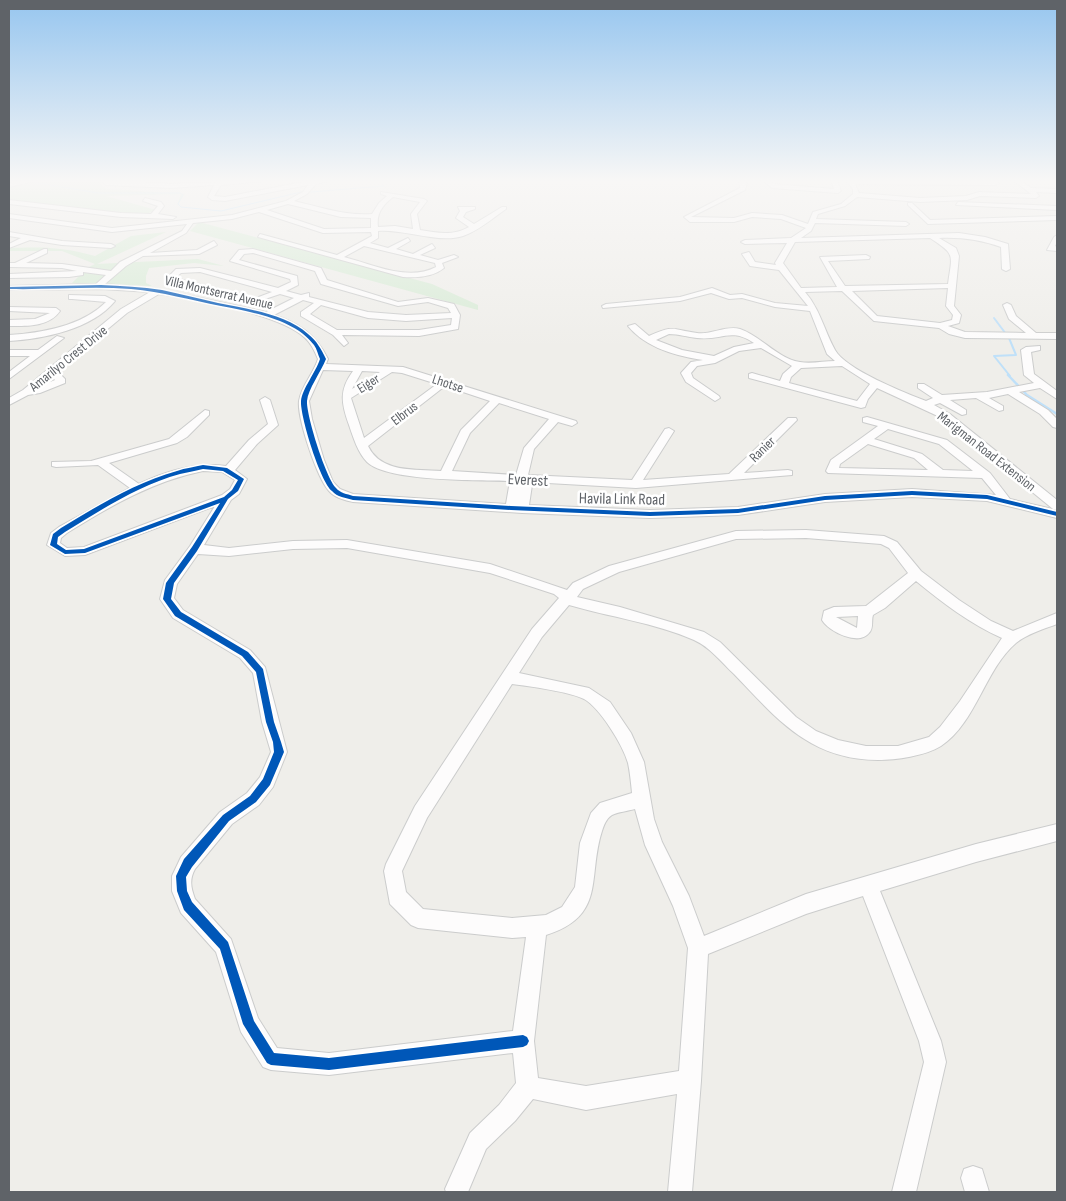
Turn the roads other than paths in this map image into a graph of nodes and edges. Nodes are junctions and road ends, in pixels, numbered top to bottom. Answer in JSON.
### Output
{"nodes":[{"id":1,"x":29,"y":236,"type":"joint"},
{"id":2,"x":101,"y":236,"type":"edge"},
{"id":3,"x":176,"y":236,"type":"edge"},
{"id":4,"x":260,"y":236,"type":"edge"},
{"id":5,"x":376,"y":236,"type":"edge"},
{"id":6,"x":798,"y":236,"type":"edge"},
{"id":7,"x":931,"y":236,"type":"edge"},
{"id":8,"x":932,"y":236,"type":"edge"},
{"id":9,"x":966,"y":236,"type":"edge"},
{"id":10,"x":1057,"y":237,"type":"edge"},
{"id":11,"x":47,"y":240,"type":"junction"},
{"id":12,"x":408,"y":240,"type":"dead end"},
{"id":13,"x":792,"y":241,"type":"junction"},
{"id":14,"x":745,"y":242,"type":"dead end"},
{"id":15,"x":88,"y":243,"type":"junction"},
{"id":16,"x":214,"y":243,"type":"dead end"},
{"id":17,"x":365,"y":244,"type":"junction"},
{"id":18,"x":111,"y":246,"type":"dead end"},
{"id":19,"x":432,"y":246,"type":"dead end"},
{"id":20,"x":31,"y":247,"type":"dead end"},
{"id":21,"x":1057,"y":249,"type":"edge"},
{"id":22,"x":389,"y":250,"type":"junction"},
{"id":23,"x":10,"y":251,"type":"edge"},
{"id":24,"x":44,"y":251,"type":"dead end"},
{"id":25,"x":73,"y":251,"type":"dead end"},
{"id":26,"x":746,"y":254,"type":"dead end"},
{"id":27,"x":141,"y":255,"type":"junction"},
{"id":28,"x":414,"y":256,"type":"junction"},
{"id":29,"x":338,"y":257,"type":"junction"},
{"id":30,"x":454,"y":257,"type":"dead end"},
{"id":31,"x":866,"y":257,"type":"dead end"},
{"id":32,"x":62,"y":258,"type":"dead end"},
{"id":33,"x":438,"y":262,"type":"junction"},
{"id":34,"x":12,"y":266,"type":"edge"},
{"id":35,"x":51,"y":266,"type":"junction"},
{"id":36,"x":782,"y":268,"type":"junction"},
{"id":37,"x":1006,"y":269,"type":"dead end"},
{"id":38,"x":88,"y":271,"type":"junction"},
{"id":39,"x":112,"y":273,"type":"junction"},
{"id":40,"x":40,"y":275,"type":"junction"},
{"id":41,"x":9,"y":276,"type":"edge"},
{"id":42,"x":329,"y":284,"type":"junction"},
{"id":43,"x":951,"y":286,"type":"junction"},
{"id":44,"x":9,"y":287,"type":"edge"},
{"id":45,"x":98,"y":287,"type":"junction"},
{"id":46,"x":320,"y":288,"type":"dead end"},
{"id":47,"x":842,"y":288,"type":"junction"},
{"id":48,"x":144,"y":289,"type":"junction"},
{"id":49,"x":280,"y":290,"type":"junction"},
{"id":50,"x":799,"y":290,"type":"junction"},
{"id":51,"x":158,"y":291,"type":"junction"},
{"id":52,"x":312,"y":292,"type":"dead end"},
{"id":53,"x":9,"y":297,"type":"edge"},
{"id":54,"x":37,"y":297,"type":"dead end"},
{"id":55,"x":66,"y":297,"type":"dead end"},
{"id":56,"x":303,"y":297,"type":"junction"},
{"id":57,"x":20,"y":302,"type":"dead end"},
{"id":58,"x":320,"y":302,"type":"junction"},
{"id":59,"x":1007,"y":305,"type":"dead end"},
{"id":60,"x":606,"y":306,"type":"dead end"},
{"id":61,"x":9,"y":308,"type":"edge"},
{"id":62,"x":814,"y":309,"type":"junction"},
{"id":63,"x":124,"y":312,"type":"junction"},
{"id":64,"x":267,"y":315,"type":"junction"},
{"id":65,"x":456,"y":315,"type":"junction"},
{"id":66,"x":9,"y":323,"type":"edge"},
{"id":67,"x":632,"y":326,"type":"dead end"},
{"id":68,"x":941,"y":326,"type":"junction"},
{"id":69,"x":336,"y":333,"type":"junction"},
{"id":70,"x":1032,"y":334,"type":"junction"},
{"id":71,"x":1057,"y":336,"type":"edge"},
{"id":72,"x":9,"y":338,"type":"edge"},
{"id":73,"x":60,"y":338,"type":"dead end"},
{"id":74,"x":650,"y":339,"type":"junction"},
{"id":75,"x":344,"y":343,"type":"dead end"},
{"id":76,"x":761,"y":345,"type":"junction"},
{"id":77,"x":1037,"y":348,"type":"dead end"},
{"id":78,"x":322,"y":353,"type":"joint"},
{"id":79,"x":9,"y":354,"type":"edge"},
{"id":80,"x":39,"y":354,"type":"junction"},
{"id":81,"x":717,"y":358,"type":"junction"},
{"id":82,"x":844,"y":363,"type":"junction"},
{"id":83,"x":798,"y":365,"type":"junction"},
{"id":84,"x":321,"y":367,"type":"junction"},
{"id":85,"x":360,"y":368,"type":"junction"},
{"id":86,"x":391,"y":369,"type":"junction"},
{"id":87,"x":51,"y":371,"type":"junction"},
{"id":88,"x":11,"y":372,"type":"edge"},
{"id":89,"x":752,"y":376,"type":"dead end"},
{"id":90,"x":444,"y":382,"type":"junction"},
{"id":91,"x":876,"y":383,"type":"junction"},
{"id":92,"x":1040,"y":385,"type":"junction"},
{"id":93,"x":784,"y":386,"type":"junction"},
{"id":94,"x":921,"y":386,"type":"dead end"},
{"id":95,"x":1010,"y":391,"type":"junction"},
{"id":96,"x":26,"y":392,"type":"junction"},
{"id":97,"x":979,"y":396,"type":"junction"},
{"id":98,"x":1057,"y":396,"type":"edge"},
{"id":99,"x":346,"y":397,"type":"junction"},
{"id":100,"x":715,"y":398,"type":"dead end"},
{"id":101,"x":940,"y":398,"type":"junction"},
{"id":102,"x":498,"y":399,"type":"junction"},
{"id":103,"x":265,"y":400,"type":"dead end"},
{"id":104,"x":9,"y":402,"type":"edge"},
{"id":105,"x":926,"y":405,"type":"junction"},
{"id":106,"x":999,"y":408,"type":"dead end"},
{"id":107,"x":962,"y":412,"type":"dead end"},
{"id":108,"x":204,"y":413,"type":"dead end"},
{"id":109,"x":556,"y":418,"type":"junction"},
{"id":110,"x":867,"y":420,"type":"dead end"},
{"id":111,"x":572,"y":423,"type":"dead end"},
{"id":112,"x":793,"y":424,"type":"dead end"},
{"id":113,"x":887,"y":425,"type":"junction"},
{"id":114,"x":1057,"y":426,"type":"edge"},
{"id":115,"x":664,"y":433,"type":"dead end"},
{"id":116,"x":867,"y":440,"type":"junction"},
{"id":117,"x":363,"y":444,"type":"junction"},
{"id":118,"x":99,"y":461,"type":"junction"},
{"id":119,"x":56,"y":464,"type":"dead end"},
{"id":120,"x":229,"y":470,"type":"junction"},
{"id":121,"x":788,"y":473,"type":"dead end"},
{"id":122,"x":939,"y":473,"type":"junction"},
{"id":123,"x":444,"y":474,"type":"junction"},
{"id":124,"x":986,"y":475,"type":"junction"},
{"id":125,"x":732,"y":478,"type":"junction"},
{"id":126,"x":521,"y":479,"type":"junction"},
{"id":127,"x":636,"y":484,"type":"junction"},
{"id":128,"x":136,"y":487,"type":"junction"},
{"id":129,"x":226,"y":498,"type":"junction"},
{"id":130,"x":1005,"y":500,"type":"junction"},
{"id":131,"x":1057,"y":506,"type":"edge"},
{"id":132,"x":517,"y":509,"type":"junction"},
{"id":133,"x":1057,"y":514,"type":"edge"},
{"id":134,"x":195,"y":548,"type":"junction"},
{"id":135,"x":916,"y":574,"type":"junction"},
{"id":136,"x":566,"y":597,"type":"junction"},
{"id":137,"x":868,"y":611,"type":"dead end"},
{"id":138,"x":1057,"y":618,"type":"edge"},
{"id":139,"x":1013,"y":637,"type":"junction"},
{"id":140,"x":510,"y":678,"type":"junction"},
{"id":141,"x":642,"y":799,"type":"junction"},
{"id":142,"x":1057,"y":832,"type":"edge"},
{"id":143,"x":868,"y":885,"type":"junction"},
{"id":144,"x":537,"y":926,"type":"junction"},
{"id":145,"x":698,"y":948,"type":"junction"},
{"id":146,"x":523,"y":1041,"type":"junction"},
{"id":147,"x":690,"y":1081,"type":"junction"},
{"id":148,"x":528,"y":1087,"type":"junction"},
{"id":149,"x":457,"y":1189,"type":"dead end"},
{"id":150,"x":680,"y":1192,"type":"edge"},
{"id":151,"x":904,"y":1192,"type":"edge"}],
"edges":[{"from":1,"to":11,"type":"street"},
{"from":1,"to":23,"type":"street"},
{"from":2,"to":15,"type":"street"},
{"from":3,"to":27,"type":"street"},
{"from":4,"to":29,"type":"street"},
{"from":5,"to":17,"type":"street"},
{"from":6,"to":13,"type":"street"},
{"from":7,"to":13,"type":"street"},
{"from":8,"to":43,"type":"street"},
{"from":9,"to":37,"type":"street"},
{"from":10,"to":21,"type":"street"},
{"from":11,"to":15,"type":"street"},
{"from":11,"to":20,"type":"street"},
{"from":12,"to":22,"type":"street"},
{"from":13,"to":14,"type":"street"},
{"from":13,"to":36,"type":"street"},
{"from":15,"to":18,"type":"street"},
{"from":15,"to":25,"type":"street"},
{"from":16,"to":27,"type":"street"},
{"from":17,"to":22,"type":"street"},
{"from":17,"to":29,"type":"street"},
{"from":19,"to":28,"type":"street"},
{"from":22,"to":28,"type":"street"},
{"from":24,"to":34,"type":"street"},
{"from":26,"to":36,"type":"street"},
{"from":27,"to":39,"type":"street"},
{"from":28,"to":33,"type":"street"},
{"from":29,"to":33,"type":"street"},
{"from":30,"to":33,"type":"street"},
{"from":31,"to":47,"type":"street"},
{"from":32,"to":35,"type":"street"},
{"from":34,"to":35,"type":"street"},
{"from":35,"to":38,"type":"street"},
{"from":35,"to":40,"type":"street"},
{"from":36,"to":50,"type":"street","name":"Marigman Road Extension"},
{"from":38,"to":39,"type":"street"},
{"from":38,"to":40,"type":"street"},
{"from":39,"to":45,"type":"street"},
{"from":40,"to":41,"type":"street"},
{"from":42,"to":46,"type":"street"},
{"from":42,"to":49,"type":"street"},
{"from":42,"to":65,"type":"street"},
{"from":43,"to":47,"type":"street"},
{"from":43,"to":68,"type":"street"},
{"from":44,"to":45,"type":"street","name":"Villa Montserrat Avenue"},
{"from":45,"to":48,"type":"street","name":"Villa Montserrat Avenue"},
{"from":47,"to":50,"type":"street"},
{"from":47,"to":68,"type":"street"},
{"from":48,"to":51,"type":"street","name":"Villa Montserrat Avenue"},
{"from":48,"to":63,"type":"street","name":"Amarilyo Crest Drive"},
{"from":49,"to":49,"type":"street"},
{"from":49,"to":56,"type":"street"},
{"from":50,"to":62,"type":"street","name":"Marigman Road Extension"},
{"from":51,"to":63,"type":"street","name":"Amarilyo Crest Drive"},
{"from":51,"to":64,"type":"street","name":"Villa Montserrat Avenue"},
{"from":52,"to":56,"type":"street"},
{"from":53,"to":54,"type":"street"},
{"from":55,"to":72,"type":"street"},
{"from":56,"to":58,"type":"street"},
{"from":56,"to":64,"type":"street"},
{"from":57,"to":61,"type":"street"},
{"from":58,"to":65,"type":"street"},
{"from":58,"to":69,"type":"street"},
{"from":59,"to":70,"type":"street"},
{"from":60,"to":62,"type":"street"},
{"from":61,"to":66,"type":"street"},
{"from":62,"to":82,"type":"street","name":"Marigman Road Extension"},
{"from":63,"to":87,"type":"street","name":"Amarilyo Crest Drive"},
{"from":64,"to":78,"type":"street","name":"Villa Montserrat Avenue"},
{"from":65,"to":69,"type":"street"},
{"from":67,"to":74,"type":"street"},
{"from":68,"to":70,"type":"street"},
{"from":69,"to":75,"type":"street"},
{"from":70,"to":71,"type":"street"},
{"from":73,"to":80,"type":"street"},
{"from":74,"to":76,"type":"street"},
{"from":74,"to":81,"type":"street"},
{"from":76,"to":81,"type":"street"},
{"from":76,"to":83,"type":"street"},
{"from":77,"to":92,"type":"street"},
{"from":78,"to":84,"type":"street","name":"Havila Link Road"},
{"from":79,"to":80,"type":"street"},
{"from":80,"to":88,"type":"street"},
{"from":81,"to":100,"type":"street"},
{"from":82,"to":83,"type":"street"},
{"from":82,"to":91,"type":"street","name":"Marigman Road Extension"},
{"from":83,"to":93,"type":"street"},
{"from":84,"to":85,"type":"street","name":"Lhotse"},
{"from":84,"to":132,"type":"street","name":"Havila Link Road"},
{"from":85,"to":86,"type":"street","name":"Lhotse"},
{"from":85,"to":99,"type":"street"},
{"from":86,"to":90,"type":"street","name":"Lhotse"},
{"from":86,"to":99,"type":"street","name":"Eiger"},
{"from":87,"to":96,"type":"street","name":"Amarilyo Crest Drive"},
{"from":87,"to":96,"type":"street"},
{"from":89,"to":93,"type":"street"},
{"from":90,"to":102,"type":"street","name":"Lhotse"},
{"from":90,"to":117,"type":"street","name":"Elbrus"},
{"from":91,"to":93,"type":"street"},
{"from":91,"to":105,"type":"street","name":"Marigman Road Extension"},
{"from":92,"to":95,"type":"street"},
{"from":92,"to":98,"type":"street"},
{"from":94,"to":101,"type":"street"},
{"from":95,"to":97,"type":"street"},
{"from":95,"to":114,"type":"street"},
{"from":96,"to":104,"type":"street","name":"Amarilyo Crest Drive"},
{"from":97,"to":101,"type":"street"},
{"from":97,"to":106,"type":"street"},
{"from":99,"to":117,"type":"street","name":"Everest"},
{"from":101,"to":105,"type":"street"},
{"from":101,"to":107,"type":"street"},
{"from":102,"to":109,"type":"street","name":"Lhotse"},
{"from":102,"to":123,"type":"street"},
{"from":103,"to":120,"type":"street"},
{"from":105,"to":131,"type":"street","name":"Marigman Road Extension"},
{"from":108,"to":118,"type":"street"},
{"from":109,"to":111,"type":"street","name":"Lhotse"},
{"from":109,"to":126,"type":"street"},
{"from":110,"to":113,"type":"street"},
{"from":112,"to":125,"type":"street","name":"Ranier"},
{"from":113,"to":116,"type":"street"},
{"from":113,"to":124,"type":"street"},
{"from":115,"to":127,"type":"street"},
{"from":116,"to":122,"type":"street"},
{"from":116,"to":122,"type":"street"},
{"from":117,"to":123,"type":"street","name":"Everest"},
{"from":118,"to":119,"type":"street"},
{"from":118,"to":128,"type":"street"},
{"from":120,"to":128,"type":"street"},
{"from":120,"to":129,"type":"street"},
{"from":121,"to":125,"type":"street","name":"Everest"},
{"from":122,"to":124,"type":"street"},
{"from":123,"to":126,"type":"street","name":"Everest"},
{"from":124,"to":130,"type":"street"},
{"from":125,"to":127,"type":"street","name":"Everest"},
{"from":126,"to":127,"type":"street","name":"Everest"},
{"from":126,"to":132,"type":"street"},
{"from":128,"to":129,"type":"street"},
{"from":129,"to":134,"type":"street"},
{"from":130,"to":132,"type":"street","name":"Havila Link Road"},
{"from":130,"to":133,"type":"street","name":"Havila Link Road"},
{"from":134,"to":136,"type":"street"},
{"from":134,"to":146,"type":"street"},
{"from":135,"to":136,"type":"street"},
{"from":135,"to":137,"type":"street"},
{"from":135,"to":139,"type":"street"},
{"from":136,"to":139,"type":"street"},
{"from":136,"to":140,"type":"street"},
{"from":138,"to":139,"type":"street"},
{"from":140,"to":141,"type":"street"},
{"from":140,"to":144,"type":"street"},
{"from":141,"to":144,"type":"street"},
{"from":141,"to":145,"type":"street"},
{"from":142,"to":143,"type":"street"},
{"from":143,"to":145,"type":"street"},
{"from":143,"to":151,"type":"street"},
{"from":144,"to":146,"type":"street"},
{"from":145,"to":147,"type":"street"},
{"from":146,"to":148,"type":"street"},
{"from":147,"to":148,"type":"street"},
{"from":147,"to":150,"type":"street"},
{"from":148,"to":149,"type":"street"}]}
